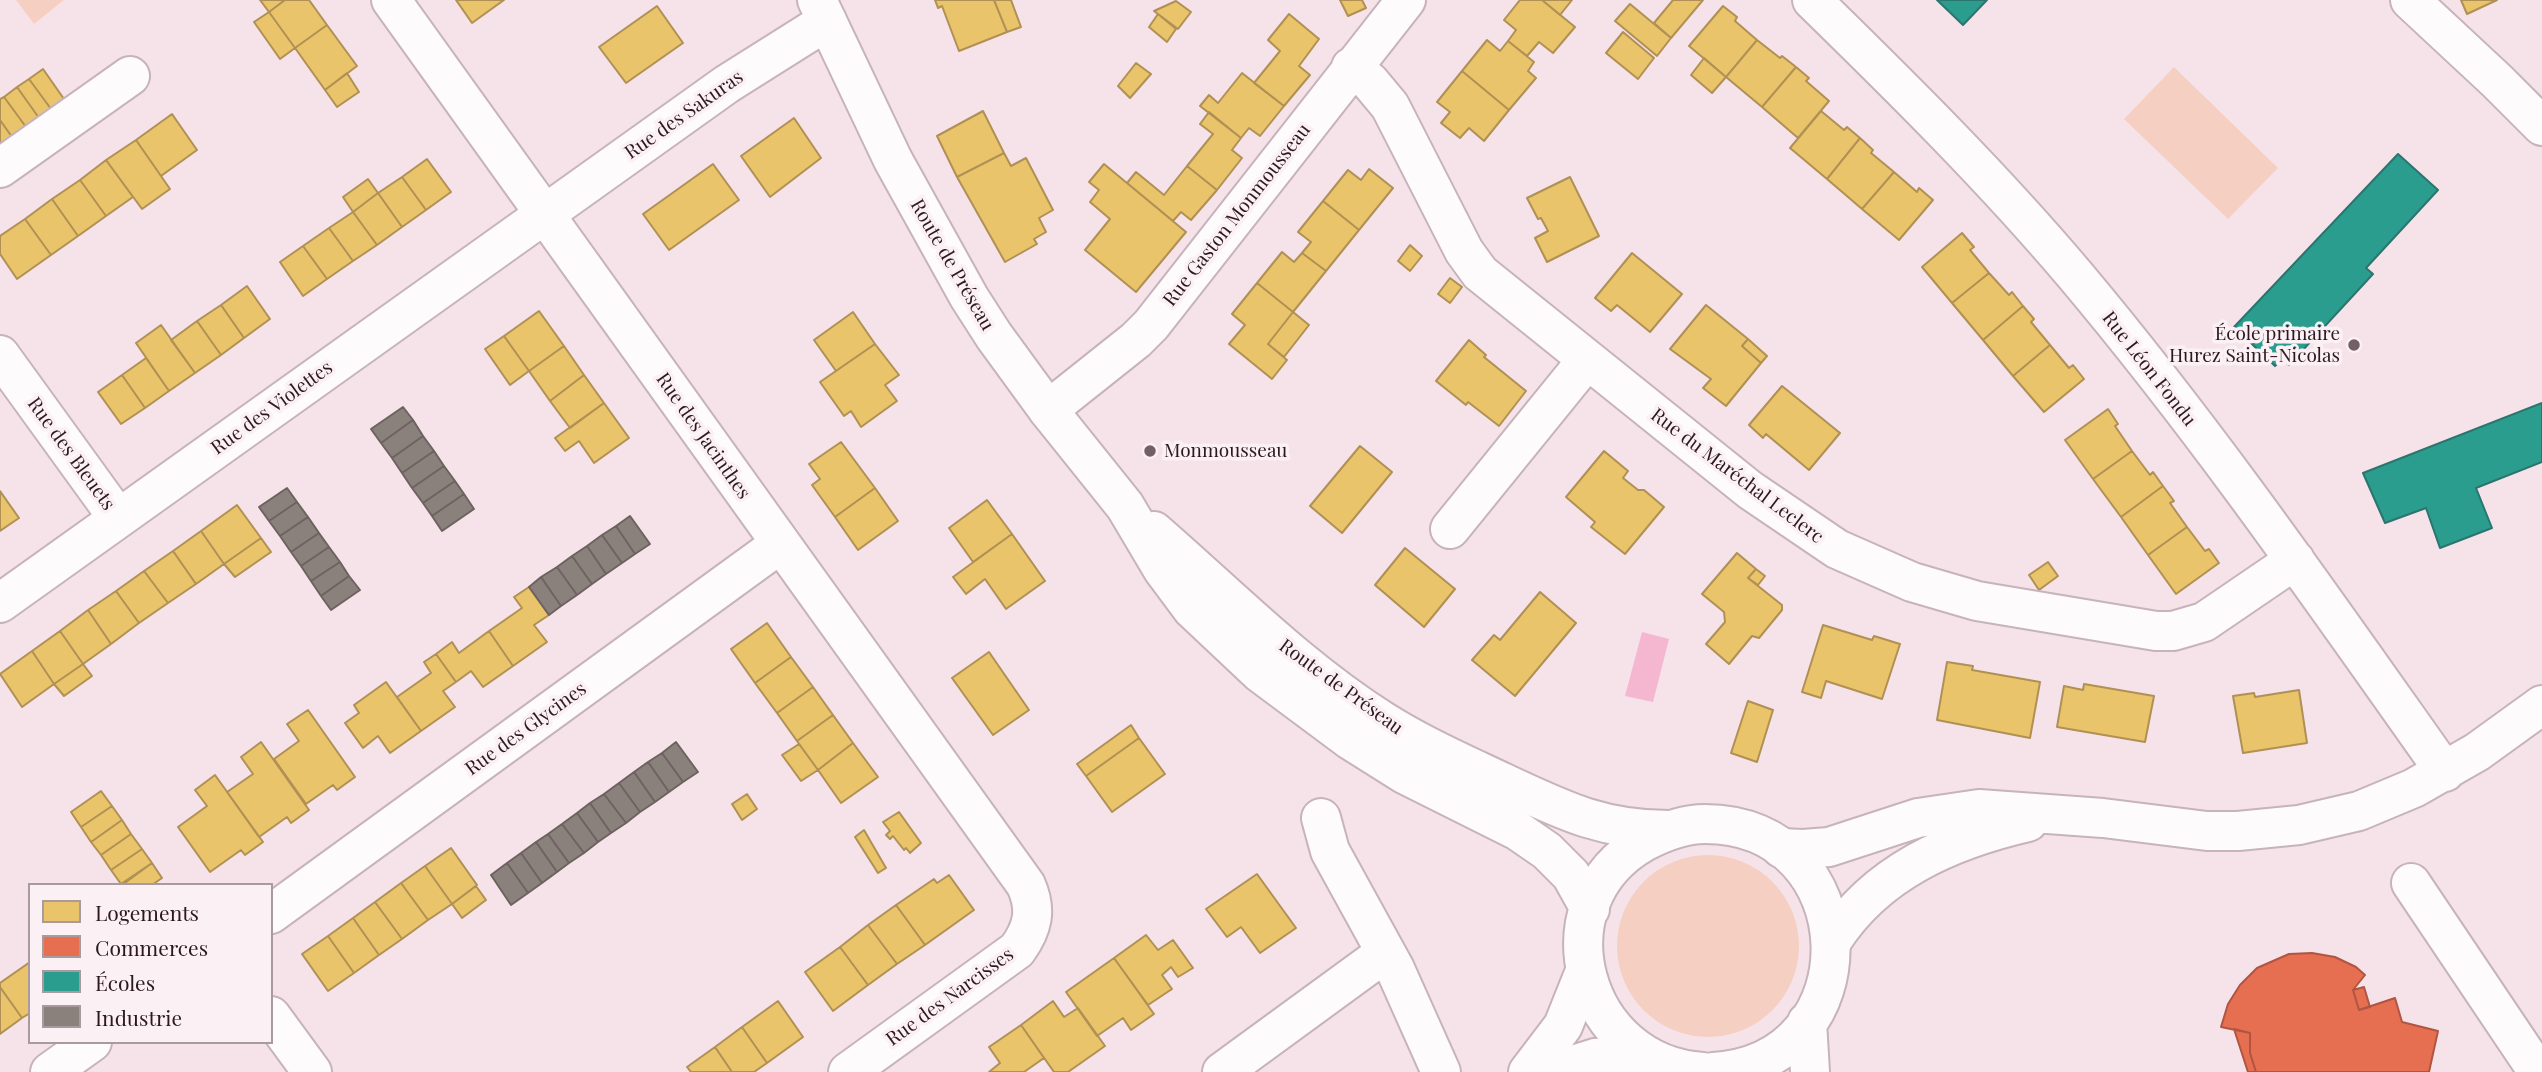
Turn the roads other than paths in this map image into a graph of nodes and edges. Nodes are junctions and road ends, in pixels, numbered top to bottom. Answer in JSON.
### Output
{"nodes":[{"id":1,"x":391,"y":0,"type":"edge"},
{"id":2,"x":1406,"y":0,"type":"edge"},
{"id":3,"x":1812,"y":0,"type":"edge"},
{"id":4,"x":2410,"y":0,"type":"edge"},
{"id":5,"x":822,"y":10,"type":"edge"},
{"id":6,"x":1351,"y":67,"type":"junction"},
{"id":7,"x":130,"y":76,"type":"dead end"},
{"id":8,"x":2542,"y":126,"type":"edge"},
{"id":9,"x":0,"y":168,"type":"edge"},
{"id":10,"x":545,"y":213,"type":"junction"},
{"id":11,"x":0,"y":355,"type":"edge"},
{"id":12,"x":1587,"y":360,"type":"junction"},
{"id":13,"x":1048,"y":410,"type":"junction"},
{"id":14,"x":1125,"y":506,"type":"junction"},
{"id":15,"x":118,"y":518,"type":"junction"},
{"id":16,"x":1450,"y":529,"type":"dead end"},
{"id":17,"x":780,"y":544,"type":"junction"},
{"id":18,"x":2295,"y":560,"type":"junction"},
{"id":19,"x":0,"y":603,"type":"edge"},
{"id":20,"x":2542,"y":705,"type":"edge"},
{"id":21,"x":2445,"y":772,"type":"junction"},
{"id":22,"x":2057,"y":815,"type":"junction"},
{"id":23,"x":1321,"y":818,"type":"dead end"},
{"id":24,"x":1671,"y":830,"type":"junction"},
{"id":25,"x":1781,"y":848,"type":"junction"},
{"id":26,"x":1015,"y":871,"type":"joint"},
{"id":27,"x":2411,"y":883,"type":"dead end"},
{"id":28,"x":1590,"y":909,"type":"junction"},
{"id":29,"x":273,"y":913,"type":"edge"},
{"id":30,"x":1832,"y":941,"type":"junction"},
{"id":31,"x":1385,"y":953,"type":"junction"},
{"id":32,"x":1586,"y":971,"type":"junction"},
{"id":33,"x":273,"y":1019,"type":"edge"},
{"id":34,"x":1807,"y":1022,"type":"junction"},
{"id":35,"x":89,"y":1044,"type":"edge"},
{"id":36,"x":1645,"y":1055,"type":"junction"},
{"id":37,"x":50,"y":1072,"type":"edge"},
{"id":38,"x":312,"y":1072,"type":"edge"},
{"id":39,"x":848,"y":1072,"type":"edge"},
{"id":40,"x":1222,"y":1072,"type":"edge"},
{"id":41,"x":1441,"y":1072,"type":"edge"},
{"id":42,"x":1528,"y":1072,"type":"edge"},
{"id":43,"x":1551,"y":1072,"type":"edge"},
{"id":44,"x":1696,"y":1072,"type":"edge"},
{"id":45,"x":1703,"y":1072,"type":"edge"},
{"id":46,"x":1713,"y":1072,"type":"edge"},
{"id":47,"x":1810,"y":1072,"type":"edge"},
{"id":48,"x":2538,"y":1072,"type":"edge"}],
"edges":[{"from":1,"to":10,"type":"street","name":"Rue des Jacinthes"},
{"from":2,"to":6,"type":"street","name":"Rue Gaston Monmousseau"},
{"from":3,"to":18,"type":"street","name":"Rue Léon Fondu"},
{"from":4,"to":8,"type":"street"},
{"from":5,"to":10,"type":"street","name":"Rue des Sakuras"},
{"from":5,"to":13,"type":"street","name":"Route de Préseau"},
{"from":6,"to":12,"type":"street","name":"Rue du Maréchal Leclerc"},
{"from":6,"to":13,"type":"street","name":"Rue Gaston Monmousseau"},
{"from":7,"to":9,"type":"street"},
{"from":10,"to":15,"type":"street","name":"Rue des Violettes"},
{"from":10,"to":17,"type":"street","name":"Rue des Jacinthes"},
{"from":11,"to":15,"type":"street","name":"Rue des Bleuets"},
{"from":12,"to":16,"type":"street"},
{"from":12,"to":18,"type":"street","name":"Rue du Maréchal Leclerc"},
{"from":13,"to":14,"type":"street","name":"Route de Préseau"},
{"from":14,"to":24,"type":"street","name":"Route de Préseau"},
{"from":14,"to":28,"type":"street","name":"Route de Préseau"},
{"from":15,"to":19,"type":"street","name":"Rue des Violettes"},
{"from":17,"to":26,"type":"street","name":"Rue des Jacinthes"},
{"from":17,"to":29,"type":"street","name":"Rue des Glycines"},
{"from":18,"to":21,"type":"street","name":"Rue Léon Fondu"},
{"from":20,"to":21,"type":"street"},
{"from":21,"to":22,"type":"street"},
{"from":22,"to":25,"type":"street"},
{"from":22,"to":30,"type":"street"},
{"from":23,"to":31,"type":"street"},
{"from":24,"to":25,"type":"street"},
{"from":24,"to":28,"type":"street"},
{"from":25,"to":30,"type":"street"},
{"from":26,"to":39,"type":"street","name":"Rue des Narcisses"},
{"from":27,"to":48,"type":"street"},
{"from":28,"to":32,"type":"street"},
{"from":30,"to":34,"type":"street"},
{"from":31,"to":40,"type":"street"},
{"from":31,"to":41,"type":"street"},
{"from":32,"to":36,"type":"street"},
{"from":32,"to":42,"type":"street"},
{"from":33,"to":38,"type":"street"},
{"from":34,"to":46,"type":"street"},
{"from":34,"to":47,"type":"street"},
{"from":35,"to":37,"type":"street"},
{"from":36,"to":43,"type":"street"},
{"from":36,"to":44,"type":"street"},
{"from":44,"to":45,"type":"street"}]}
